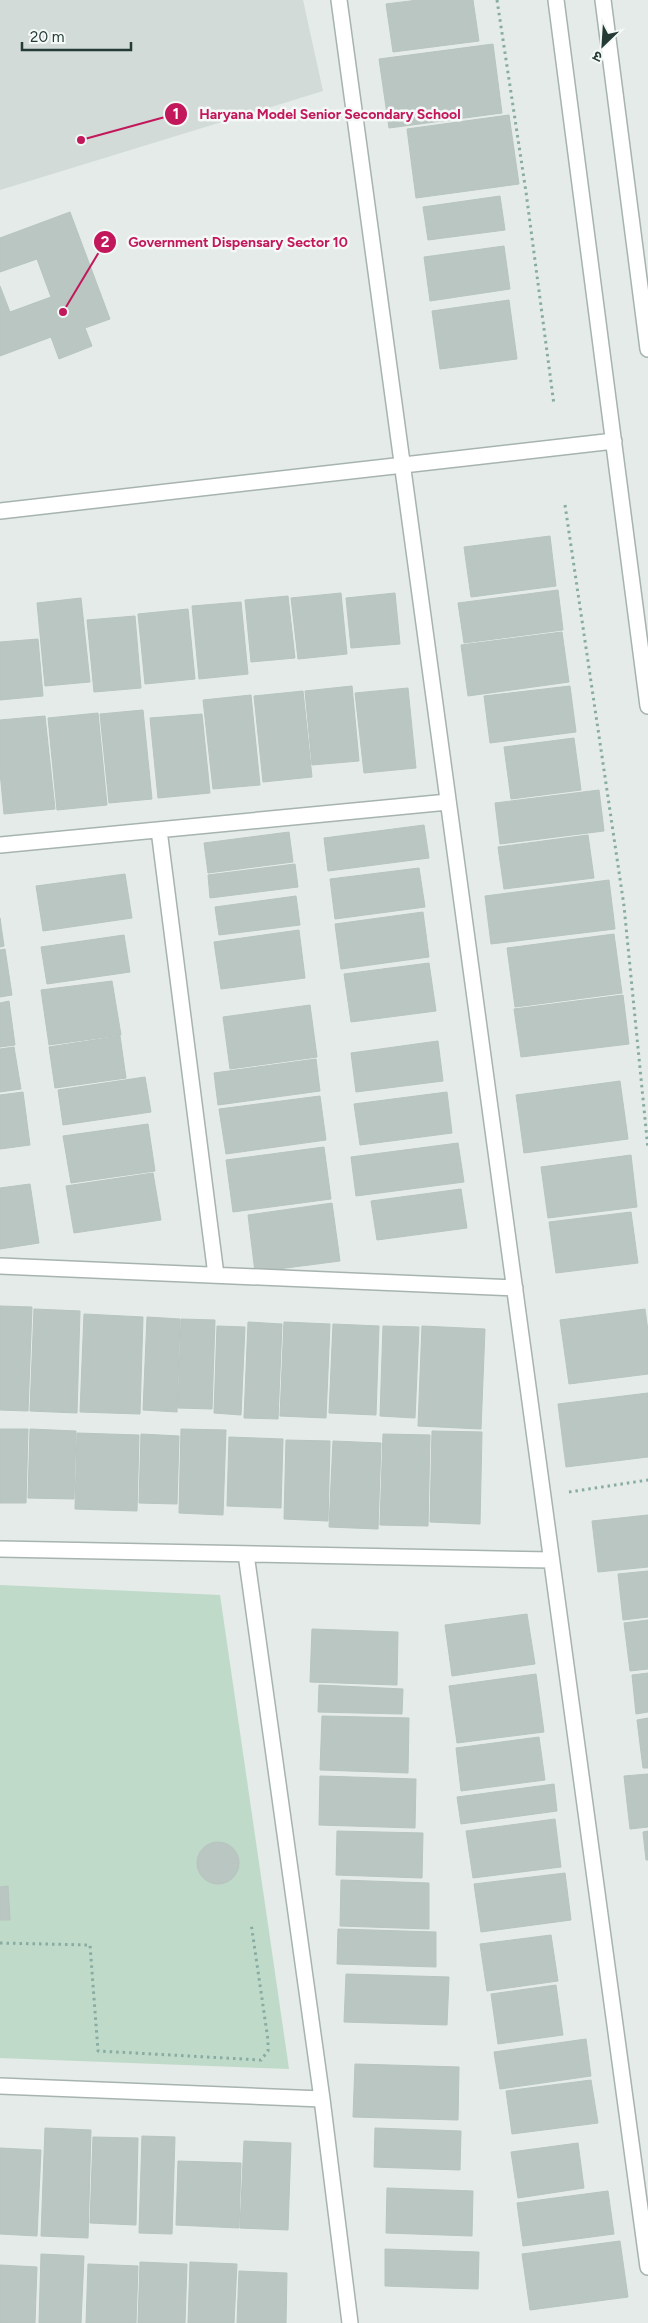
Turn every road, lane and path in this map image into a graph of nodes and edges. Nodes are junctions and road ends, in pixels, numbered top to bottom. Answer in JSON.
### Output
{"nodes":[{"id":1,"x":340,"y":0,"type":"edge"},
{"id":2,"x":497,"y":0,"type":"edge"},
{"id":3,"x":556,"y":0,"type":"edge"},
{"id":4,"x":603,"y":0,"type":"edge"},
{"id":5,"x":648,"y":349,"type":"edge"},
{"id":6,"x":554,"y":405,"type":"dead end"},
{"id":7,"x":614,"y":441,"type":"junction"},
{"id":8,"x":403,"y":465,"type":"junction"},
{"id":9,"x":565,"y":505,"type":"dead end"},
{"id":10,"x":0,"y":511,"type":"edge"},
{"id":11,"x":648,"y":706,"type":"edge"},
{"id":12,"x":448,"y":802,"type":"junction"},
{"id":13,"x":159,"y":830,"type":"junction"},
{"id":14,"x":0,"y":845,"type":"edge"},
{"id":15,"x":648,"y":1149,"type":"edge"},
{"id":16,"x":0,"y":1266,"type":"edge"},
{"id":17,"x":216,"y":1275,"type":"junction"},
{"id":18,"x":515,"y":1288,"type":"junction"},
{"id":19,"x":648,"y":1480,"type":"edge"},
{"id":20,"x":543,"y":1496,"type":"junction"},
{"id":21,"x":0,"y":1549,"type":"edge"},
{"id":22,"x":246,"y":1554,"type":"junction"},
{"id":23,"x":551,"y":1560,"type":"junction"},
{"id":24,"x":251,"y":1923,"type":"dead end"},
{"id":25,"x":0,"y":1943,"type":"edge"},
{"id":26,"x":0,"y":2086,"type":"edge"},
{"id":27,"x":322,"y":2099,"type":"junction"},
{"id":28,"x":648,"y":2268,"type":"edge"},
{"id":29,"x":350,"y":2323,"type":"edge"}],
"edges":[{"from":1,"to":8,"type":"street"},
{"from":2,"to":6,"type":"path"},
{"from":3,"to":7,"type":"street"},
{"from":4,"to":5,"type":"street"},
{"from":7,"to":8,"type":"street"},
{"from":7,"to":11,"type":"street"},
{"from":8,"to":10,"type":"street"},
{"from":8,"to":12,"type":"street"},
{"from":9,"to":15,"type":"path"},
{"from":12,"to":13,"type":"street"},
{"from":12,"to":18,"type":"street"},
{"from":13,"to":14,"type":"street"},
{"from":13,"to":17,"type":"street"},
{"from":16,"to":17,"type":"street"},
{"from":17,"to":18,"type":"street"},
{"from":18,"to":20,"type":"street"},
{"from":19,"to":20,"type":"path"},
{"from":20,"to":23,"type":"street"},
{"from":21,"to":22,"type":"street"},
{"from":22,"to":23,"type":"street"},
{"from":22,"to":27,"type":"street"},
{"from":23,"to":28,"type":"street"},
{"from":24,"to":25,"type":"path"},
{"from":26,"to":27,"type":"street"},
{"from":27,"to":29,"type":"street"}]}
